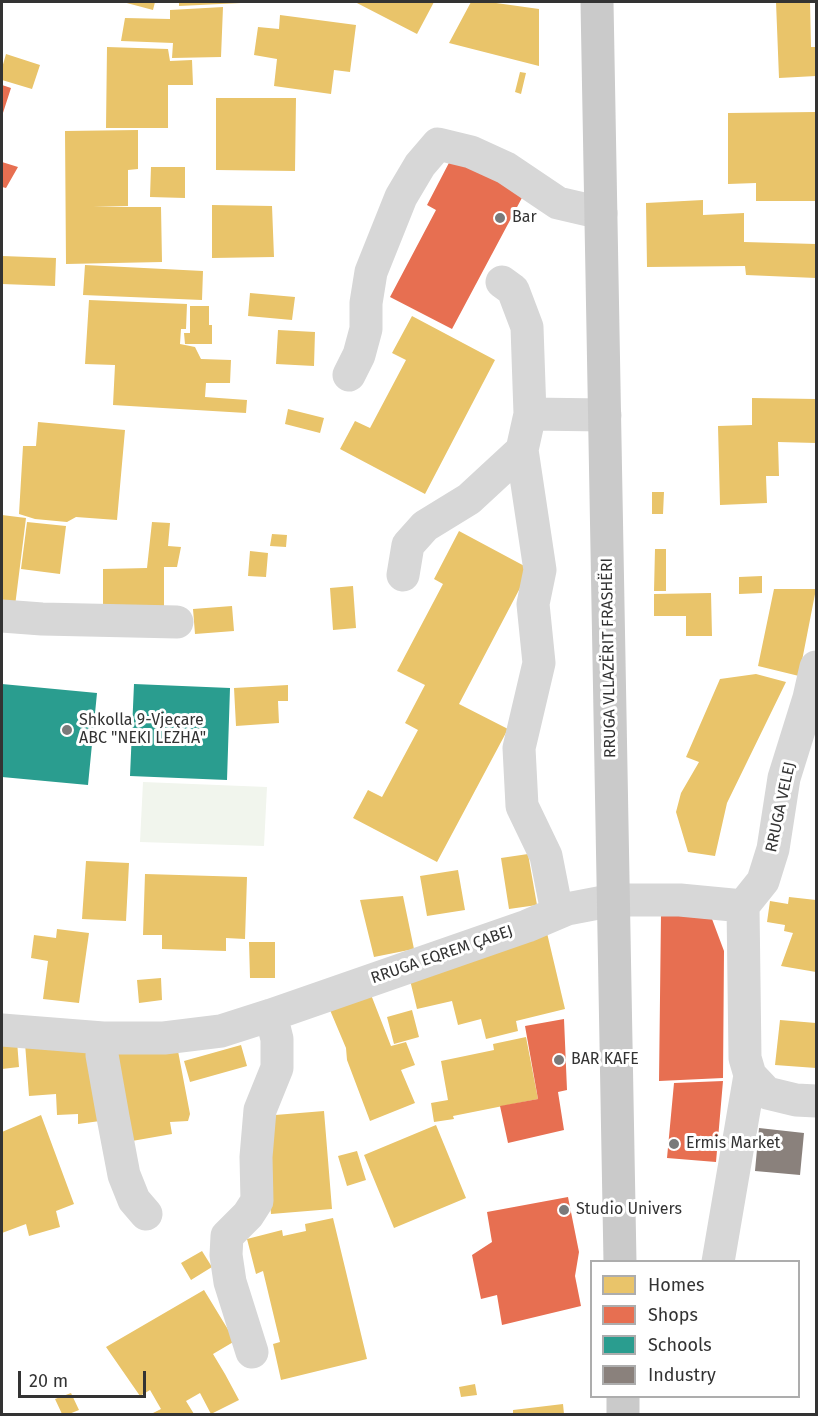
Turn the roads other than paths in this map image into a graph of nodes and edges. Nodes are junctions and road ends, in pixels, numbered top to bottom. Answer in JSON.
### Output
{"nodes":[{"id":1,"x":597,"y":2,"type":"edge"},
{"id":2,"x":601,"y":213,"type":"junction"},
{"id":3,"x":501,"y":282,"type":"dead end"},
{"id":4,"x":349,"y":375,"type":"dead end"},
{"id":5,"x":530,"y":414,"type":"junction"},
{"id":6,"x":605,"y":415,"type":"junction"},
{"id":7,"x":522,"y":450,"type":"junction"},
{"id":8,"x":403,"y":575,"type":"dead end"},
{"id":9,"x":2,"y":615,"type":"edge"},
{"id":10,"x":177,"y":621,"type":"dead end"},
{"id":11,"x":816,"y":667,"type":"edge"},
{"id":12,"x":614,"y":900,"type":"junction"},
{"id":13,"x":743,"y":906,"type":"junction"},
{"id":14,"x":557,"y":912,"type":"junction"},
{"id":15,"x":271,"y":1015,"type":"junction"},
{"id":16,"x":2,"y":1030,"type":"edge"},
{"id":17,"x":103,"y":1038,"type":"junction"},
{"id":18,"x":750,"y":1075,"type":"junction"},
{"id":19,"x":816,"y":1101,"type":"edge"},
{"id":20,"x":146,"y":1214,"type":"dead end"},
{"id":21,"x":620,"y":1260,"type":"edge"},
{"id":22,"x":717,"y":1260,"type":"edge"},
{"id":23,"x":252,"y":1352,"type":"dead end"},
{"id":24,"x":623,"y":1398,"type":"edge"},
{"id":25,"x":623,"y":1414,"type":"edge"}],
"edges":[{"from":1,"to":2,"type":"main road","name":"RRUGA VLLAZËRIT FRASHËRI"},
{"from":2,"to":4,"type":"street"},
{"from":2,"to":6,"type":"main road","name":"RRUGA VLLAZËRIT FRASHËRI"},
{"from":3,"to":5,"type":"street"},
{"from":5,"to":6,"type":"street"},
{"from":5,"to":7,"type":"street"},
{"from":6,"to":12,"type":"main road","name":"RRUGA VLLAZËRIT FRASHËRI"},
{"from":7,"to":8,"type":"street"},
{"from":7,"to":14,"type":"street"},
{"from":9,"to":10,"type":"street"},
{"from":11,"to":13,"type":"street","name":"RRUGA VELEJ"},
{"from":12,"to":13,"type":"street"},
{"from":12,"to":14,"type":"street","name":"RRUGA EQREM ÇABEJ"},
{"from":12,"to":21,"type":"main road","name":"RRUGA VLLAZËRIT FRASHËRI"},
{"from":13,"to":18,"type":"street"},
{"from":14,"to":15,"type":"street","name":"RRUGA EQREM ÇABEJ"},
{"from":15,"to":17,"type":"street","name":"RRUGA EQREM ÇABEJ"},
{"from":15,"to":23,"type":"street"},
{"from":16,"to":17,"type":"street","name":"RRUGA EQREM ÇABEJ"},
{"from":17,"to":20,"type":"street"},
{"from":18,"to":19,"type":"street"},
{"from":18,"to":22,"type":"street"},
{"from":24,"to":25,"type":"main road"}]}
